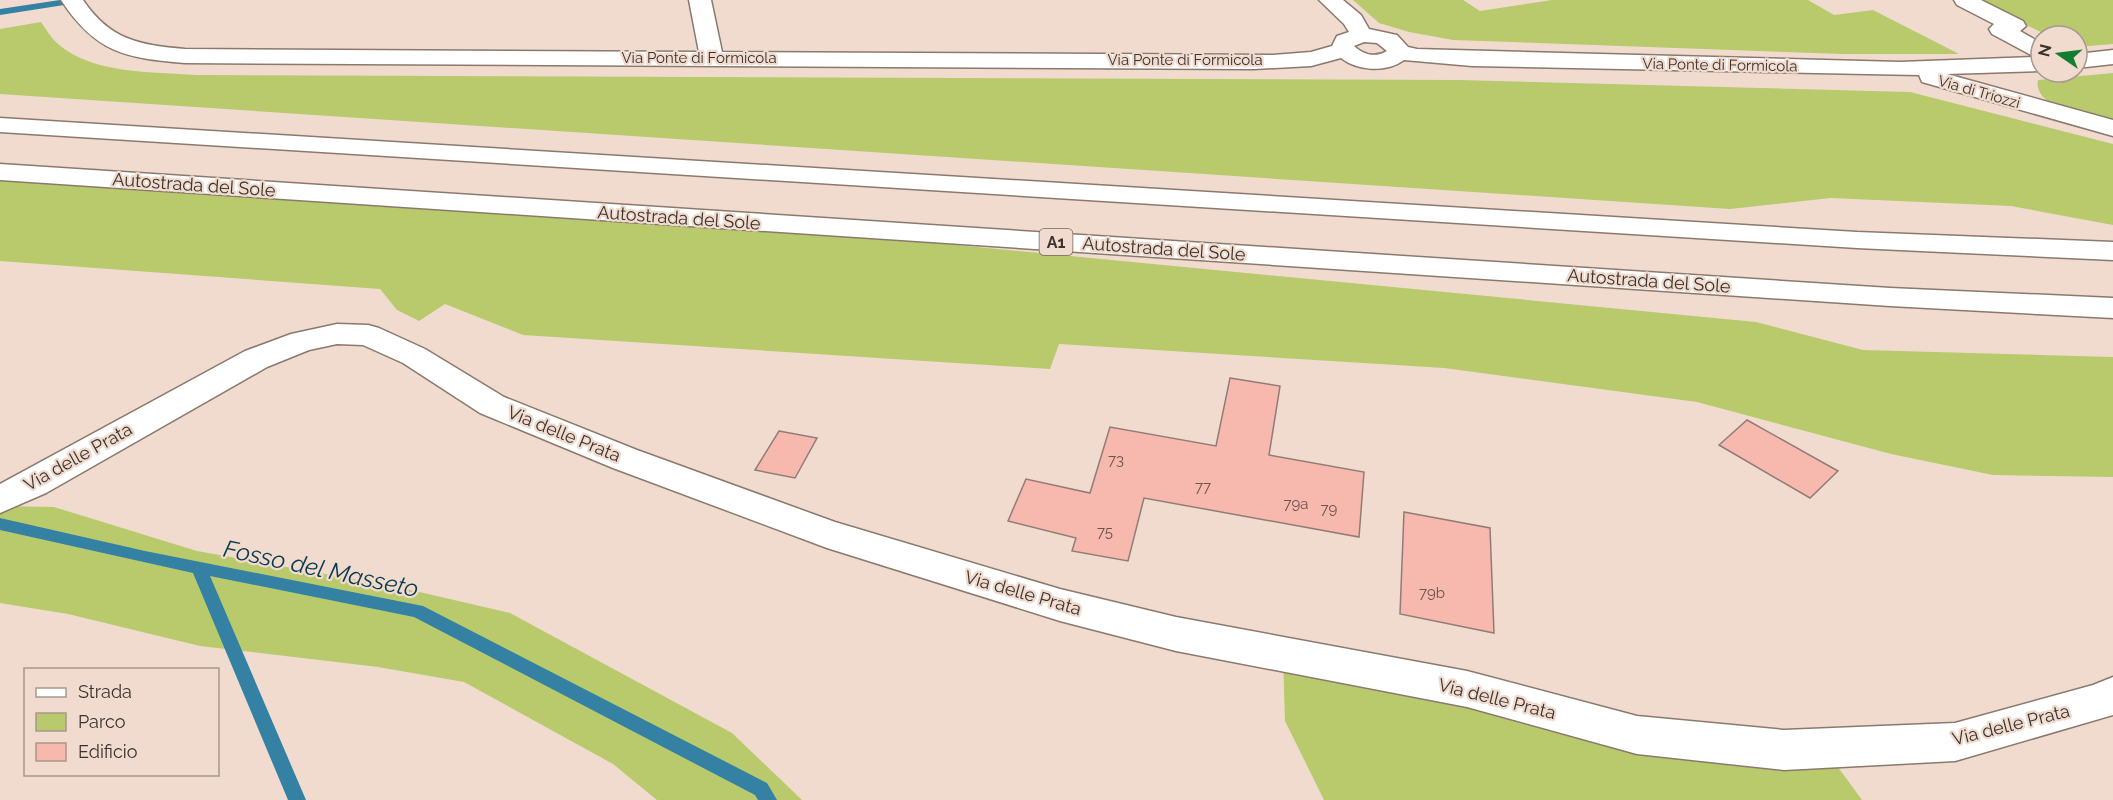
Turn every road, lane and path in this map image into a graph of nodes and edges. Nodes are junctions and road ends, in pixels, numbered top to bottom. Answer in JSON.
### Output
{"nodes":[{"id":1,"x":700,"y":0,"type":"edge"},
{"id":2,"x":1330,"y":0,"type":"edge"},
{"id":3,"x":1965,"y":0,"type":"edge"},
{"id":4,"x":76,"y":6,"type":"edge"},
{"id":5,"x":1353,"y":42,"type":"junction"},
{"id":6,"x":2029,"y":45,"type":"edge"},
{"id":7,"x":2113,"y":57,"type":"edge"},
{"id":8,"x":712,"y":58,"type":"junction"},
{"id":9,"x":2089,"y":60,"type":"edge"},
{"id":10,"x":2029,"y":65,"type":"edge"},
{"id":11,"x":2008,"y":66,"type":"junction"},
{"id":12,"x":1900,"y":69,"type":"junction"},
{"id":13,"x":2058,"y":114,"type":"junction"},
{"id":14,"x":0,"y":125,"type":"edge"},
{"id":15,"x":2113,"y":128,"type":"edge"},
{"id":16,"x":0,"y":172,"type":"edge"},
{"id":17,"x":2113,"y":251,"type":"edge"},
{"id":18,"x":2113,"y":308,"type":"edge"},
{"id":19,"x":0,"y":499,"type":"edge"},
{"id":20,"x":2113,"y":695,"type":"edge"}],
"edges":[{"from":1,"to":8,"type":"main road"},
{"from":2,"to":5,"type":"main road","name":"Via Ponte di Formicola"},
{"from":3,"to":6,"type":"main road"},
{"from":4,"to":8,"type":"main road","name":"Via Ponte di Formicola"},
{"from":5,"to":8,"type":"main road","name":"Via Ponte di Formicola"},
{"from":5,"to":12,"type":"main road","name":"Via Ponte di Formicola"},
{"from":7,"to":9,"type":"main road"},
{"from":10,"to":11,"type":"main road","name":"Via Ponte di Formicola"},
{"from":11,"to":12,"type":"main road","name":"Via Ponte di Formicola"},
{"from":11,"to":13,"type":"main road","name":"Via di Triozzi"},
{"from":12,"to":13,"type":"main road","name":"Via di Triozzi"},
{"from":13,"to":15,"type":"main road","name":"Via di Triozzi"},
{"from":14,"to":17,"type":"main road"},
{"from":16,"to":18,"type":"main road","name":"Autostrada del Sole","number":"A1"},
{"from":19,"to":20,"type":"main road","name":"Via delle Prata"}]}
